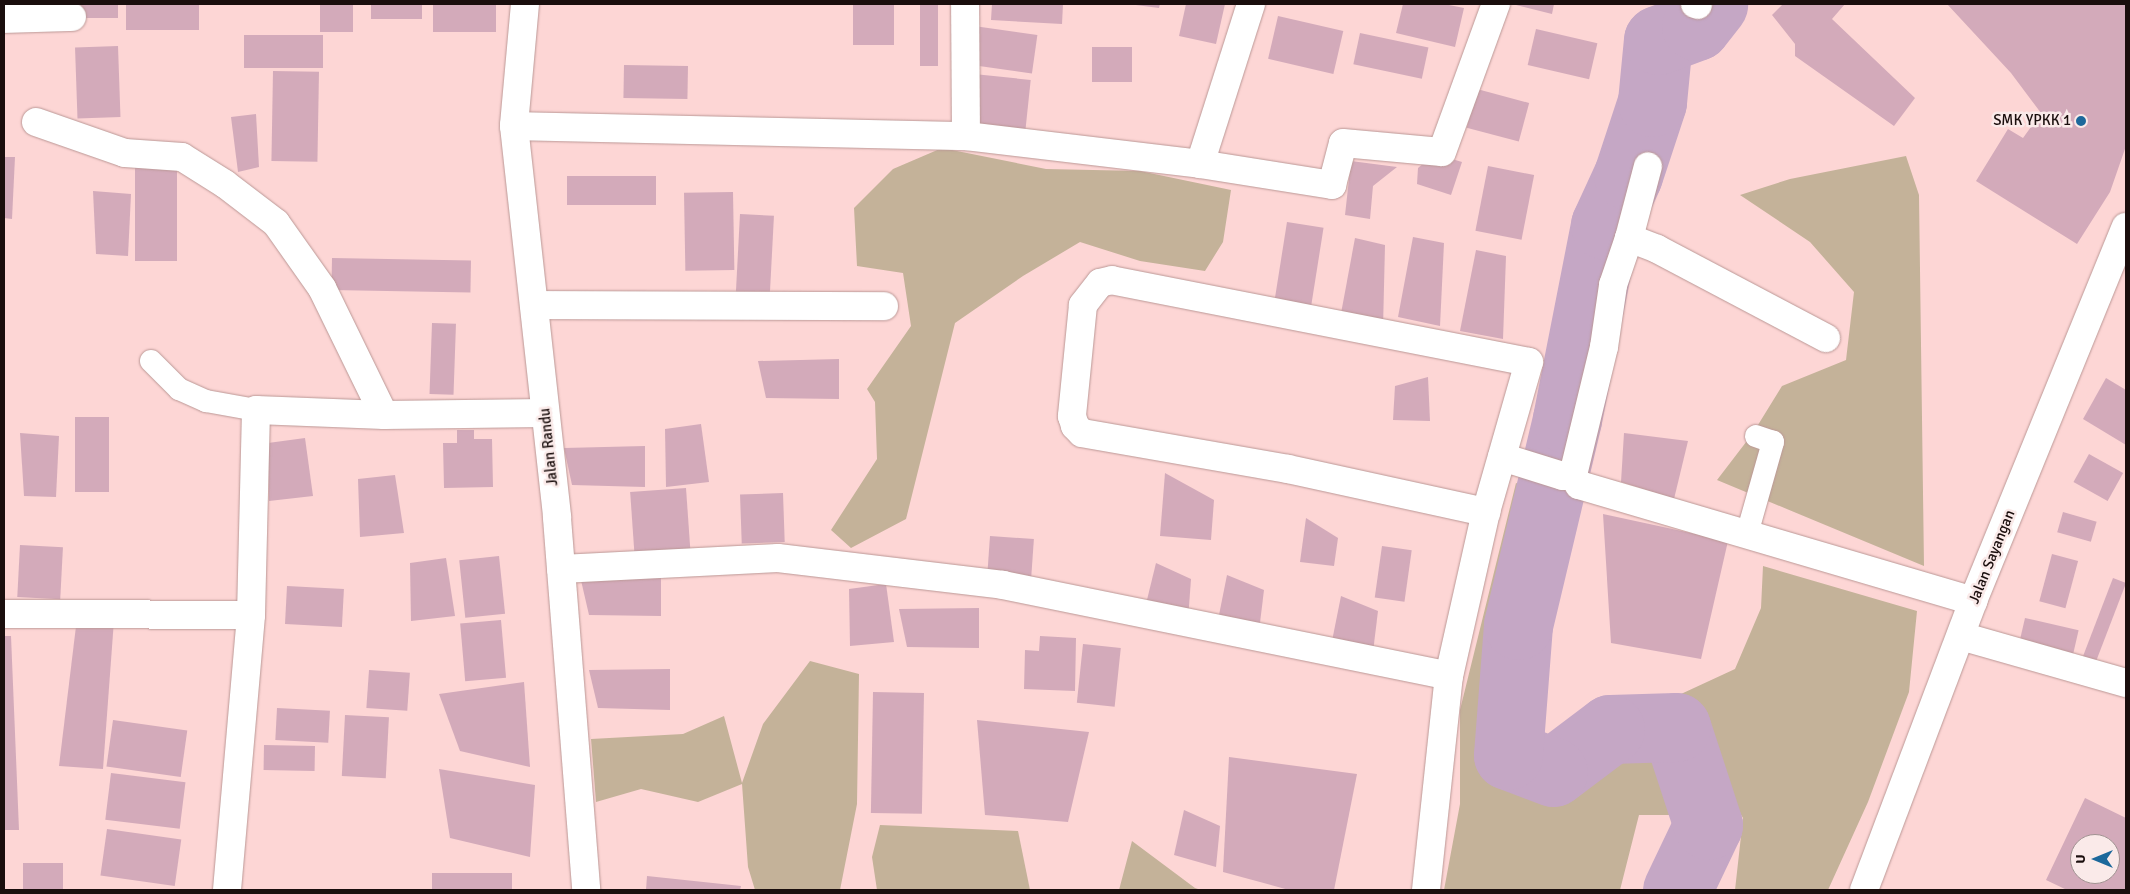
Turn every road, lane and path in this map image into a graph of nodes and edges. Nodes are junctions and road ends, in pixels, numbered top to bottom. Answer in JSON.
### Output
{"nodes":[{"id":1,"x":525,"y":4,"type":"edge"},
{"id":2,"x":965,"y":4,"type":"edge"},
{"id":3,"x":1251,"y":4,"type":"edge"},
{"id":4,"x":1496,"y":4,"type":"edge"},
{"id":5,"x":72,"y":17,"type":"dead end"},
{"id":6,"x":4,"y":19,"type":"edge"},
{"id":7,"x":36,"y":122,"type":"dead end"},
{"id":8,"x":514,"y":126,"type":"junction"},
{"id":9,"x":966,"y":136,"type":"junction"},
{"id":10,"x":1200,"y":164,"type":"junction"},
{"id":11,"x":1648,"y":166,"type":"dead end"},
{"id":12,"x":2126,"y":227,"type":"edge"},
{"id":13,"x":1629,"y":238,"type":"junction"},
{"id":14,"x":534,"y":304,"type":"junction"},
{"id":15,"x":884,"y":306,"type":"dead end"},
{"id":16,"x":1826,"y":338,"type":"dead end"},
{"id":17,"x":151,"y":361,"type":"dead end"},
{"id":18,"x":256,"y":410,"type":"junction"},
{"id":19,"x":545,"y":413,"type":"junction"},
{"id":20,"x":384,"y":415,"type":"junction"},
{"id":21,"x":1756,"y":436,"type":"dead end"},
{"id":22,"x":1502,"y":457,"type":"junction"},
{"id":23,"x":1559,"y":473,"type":"junction"},
{"id":24,"x":1486,"y":512,"type":"junction"},
{"id":25,"x":1747,"y":534,"type":"junction"},
{"id":26,"x":561,"y":570,"type":"junction"},
{"id":27,"x":1974,"y":601,"type":"junction"},
{"id":28,"x":4,"y":614,"type":"edge"},
{"id":29,"x":251,"y":615,"type":"junction"},
{"id":30,"x":1961,"y":636,"type":"junction"},
{"id":31,"x":1449,"y":676,"type":"junction"},
{"id":32,"x":2126,"y":683,"type":"edge"},
{"id":33,"x":227,"y":890,"type":"edge"},
{"id":34,"x":586,"y":890,"type":"edge"},
{"id":35,"x":1426,"y":890,"type":"edge"},
{"id":36,"x":1864,"y":890,"type":"edge"}],
"edges":[{"from":1,"to":8,"type":"street","name":"Jalan Randu"},
{"from":2,"to":9,"type":"street"},
{"from":3,"to":10,"type":"street"},
{"from":4,"to":10,"type":"street"},
{"from":5,"to":6,"type":"street"},
{"from":7,"to":20,"type":"street"},
{"from":8,"to":9,"type":"street"},
{"from":8,"to":14,"type":"street","name":"Jalan Randu"},
{"from":9,"to":10,"type":"street"},
{"from":11,"to":13,"type":"street"},
{"from":12,"to":27,"type":"street","name":"Jalan Sayangan"},
{"from":13,"to":16,"type":"street"},
{"from":13,"to":23,"type":"street"},
{"from":14,"to":15,"type":"street"},
{"from":14,"to":19,"type":"street","name":"Jalan Randu"},
{"from":17,"to":18,"type":"lane"},
{"from":18,"to":20,"type":"street"},
{"from":18,"to":29,"type":"street"},
{"from":19,"to":20,"type":"street"},
{"from":19,"to":26,"type":"street","name":"Jalan Randu"},
{"from":21,"to":25,"type":"lane"},
{"from":22,"to":23,"type":"street"},
{"from":22,"to":24,"type":"street"},
{"from":22,"to":24,"type":"street"},
{"from":23,"to":25,"type":"street"},
{"from":24,"to":31,"type":"street"},
{"from":25,"to":27,"type":"street"},
{"from":26,"to":31,"type":"street"},
{"from":26,"to":34,"type":"street","name":"Jalan Randu"},
{"from":27,"to":30,"type":"street","name":"Jalan Sayangan"},
{"from":28,"to":29,"type":"street"},
{"from":29,"to":33,"type":"street"},
{"from":30,"to":32,"type":"street"},
{"from":30,"to":36,"type":"street","name":"Jalan Sayangan"},
{"from":31,"to":35,"type":"street"}]}
